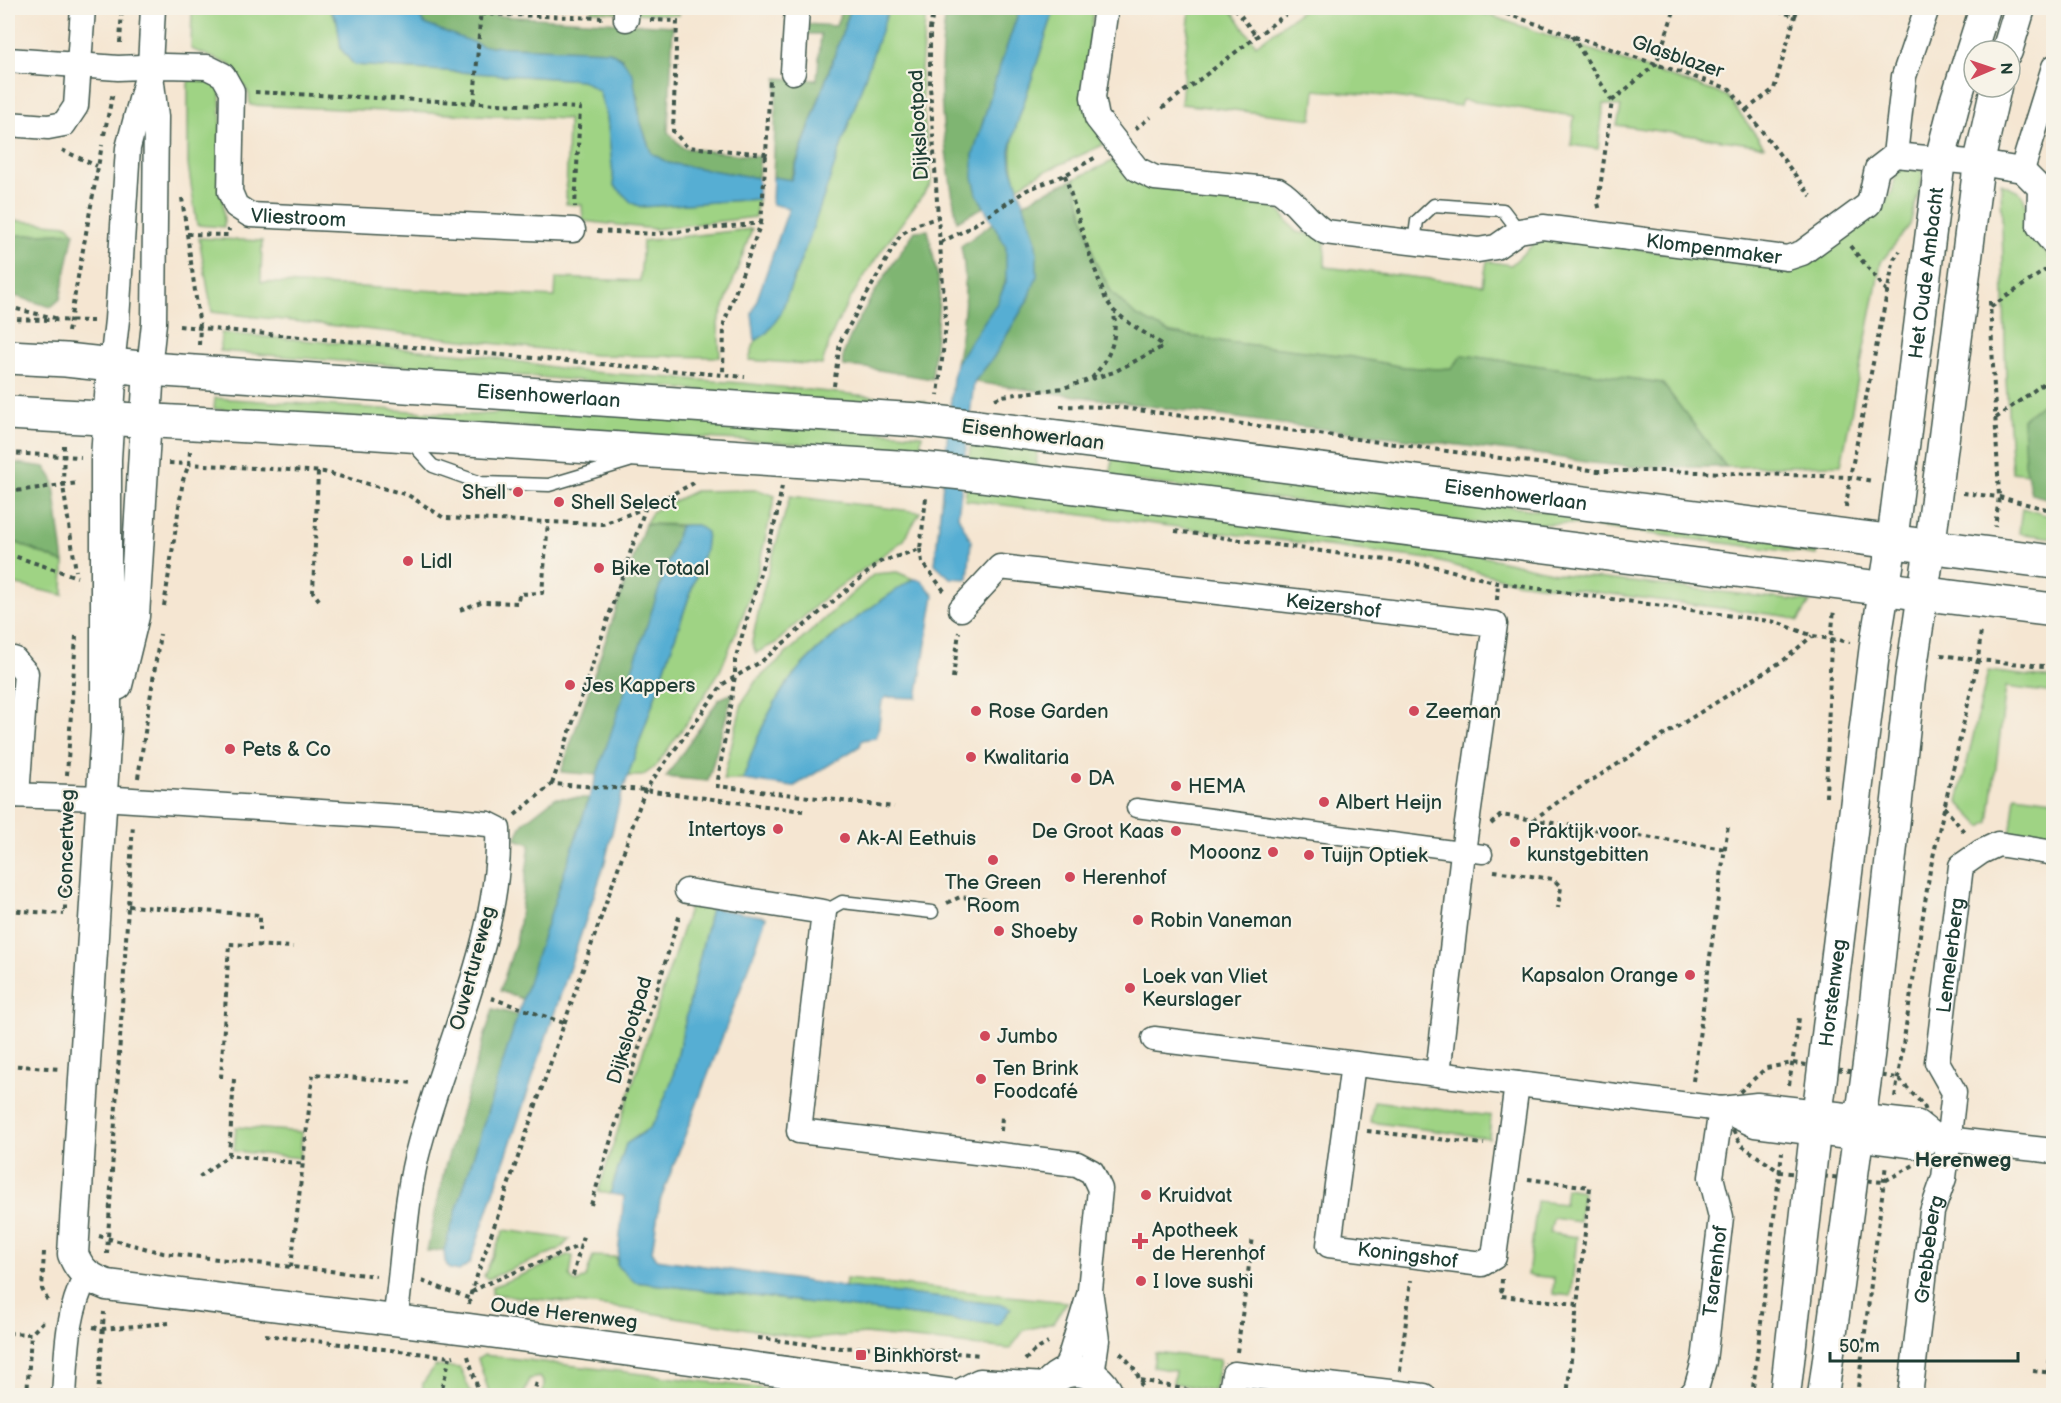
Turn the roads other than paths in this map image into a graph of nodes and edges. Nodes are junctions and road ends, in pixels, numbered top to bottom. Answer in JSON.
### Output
{"nodes":[{"id":1,"x":83,"y":8,"type":"edge"},
{"id":2,"x":153,"y":8,"type":"edge"},
{"id":3,"x":797,"y":8,"type":"edge"},
{"id":4,"x":1106,"y":8,"type":"edge"},
{"id":5,"x":1927,"y":8,"type":"edge"},
{"id":6,"x":1985,"y":8,"type":"edge"},
{"id":7,"x":2020,"y":8,"type":"edge"},
{"id":8,"x":2011,"y":39,"type":"edge"},
{"id":9,"x":8,"y":60,"type":"edge"},
{"id":10,"x":80,"y":66,"type":"junction"},
{"id":11,"x":150,"y":66,"type":"junction"},
{"id":12,"x":2054,"y":67,"type":"edge"},
{"id":13,"x":793,"y":72,"type":"dead end"},
{"id":14,"x":1993,"y":99,"type":"edge"},
{"id":15,"x":8,"y":124,"type":"edge"},
{"id":16,"x":1895,"y":155,"type":"junction"},
{"id":17,"x":1940,"y":160,"type":"junction"},
{"id":18,"x":1979,"y":163,"type":"junction"},
{"id":19,"x":2022,"y":170,"type":"junction"},
{"id":20,"x":573,"y":230,"type":"road end"},
{"id":21,"x":1519,"y":231,"type":"junction"},
{"id":22,"x":1414,"y":242,"type":"junction"},
{"id":23,"x":2054,"y":244,"type":"edge"},
{"id":24,"x":8,"y":357,"type":"edge"},
{"id":25,"x":112,"y":365,"type":"junction"},
{"id":26,"x":149,"y":369,"type":"junction"},
{"id":27,"x":8,"y":413,"type":"edge"},
{"id":28,"x":108,"y":418,"type":"junction"},
{"id":29,"x":145,"y":420,"type":"junction"},
{"id":30,"x":405,"y":434,"type":"junction"},
{"id":31,"x":662,"y":450,"type":"junction"},
{"id":32,"x":1892,"y":542,"type":"junction"},
{"id":33,"x":1930,"y":546,"type":"junction"},
{"id":34,"x":2054,"y":562,"type":"edge"},
{"id":35,"x":1883,"y":589,"type":"junction"},
{"id":36,"x":1922,"y":595,"type":"junction"},
{"id":37,"x":961,"y":609,"type":"road end"},
{"id":38,"x":2054,"y":610,"type":"edge"},
{"id":39,"x":8,"y":658,"type":"edge"},
{"id":40,"x":106,"y":729,"type":"junction"},
{"id":41,"x":12,"y":795,"type":"edge"},
{"id":42,"x":101,"y":798,"type":"junction"},
{"id":43,"x":1136,"y":808,"type":"dead end"},
{"id":44,"x":1473,"y":853,"type":"junction"},
{"id":45,"x":2054,"y":853,"type":"edge"},
{"id":46,"x":687,"y":891,"type":"road end"},
{"id":47,"x":824,"y":912,"type":"junction"},
{"id":48,"x":932,"y":912,"type":"road end"},
{"id":49,"x":1154,"y":1040,"type":"dead end"},
{"id":50,"x":1353,"y":1064,"type":"junction"},
{"id":51,"x":1438,"y":1074,"type":"junction"},
{"id":52,"x":1517,"y":1084,"type":"junction"},
{"id":53,"x":1721,"y":1109,"type":"junction"},
{"id":54,"x":1816,"y":1122,"type":"junction"},
{"id":55,"x":1859,"y":1127,"type":"junction"},
{"id":56,"x":1944,"y":1138,"type":"junction"},
{"id":57,"x":2054,"y":1151,"type":"edge"},
{"id":58,"x":86,"y":1276,"type":"junction"},
{"id":59,"x":395,"y":1320,"type":"junction"},
{"id":60,"x":1232,"y":1384,"type":"edge"},
{"id":61,"x":1071,"y":1385,"type":"edge"},
{"id":62,"x":64,"y":1395,"type":"edge"},
{"id":63,"x":963,"y":1395,"type":"edge"},
{"id":64,"x":1424,"y":1395,"type":"edge"},
{"id":65,"x":1690,"y":1395,"type":"edge"},
{"id":66,"x":1785,"y":1395,"type":"edge"},
{"id":67,"x":1823,"y":1395,"type":"edge"},
{"id":68,"x":1910,"y":1395,"type":"edge"}],
"edges":[{"from":1,"to":10,"type":"street"},
{"from":2,"to":11,"type":"street"},
{"from":3,"to":13,"type":"street"},
{"from":4,"to":22,"type":"street","name":"Klompenmaker"},
{"from":5,"to":16,"type":"street"},
{"from":6,"to":17,"type":"street","name":"Het Oude Ambacht"},
{"from":7,"to":8,"type":"street"},
{"from":9,"to":10,"type":"street"},
{"from":10,"to":11,"type":"street"},
{"from":10,"to":15,"type":"street"},
{"from":11,"to":20,"type":"street","name":"Vliestroom"},
{"from":11,"to":25,"type":"street"},
{"from":11,"to":26,"type":"street"},
{"from":12,"to":19,"type":"street"},
{"from":14,"to":18,"type":"street","name":"Het Oude Ambacht"},
{"from":16,"to":17,"type":"street"},
{"from":16,"to":21,"type":"street","name":"Klompenmaker"},
{"from":17,"to":18,"type":"street"},
{"from":17,"to":32,"type":"street","name":"Het Oude Ambacht"},
{"from":18,"to":19,"type":"street"},
{"from":18,"to":33,"type":"street","name":"Het Oude Ambacht"},
{"from":19,"to":23,"type":"street"},
{"from":21,"to":22,"type":"street","name":"Klompenmaker"},
{"from":21,"to":22,"type":"lane"},
{"from":24,"to":25,"type":"main road","name":"Eisenhowerlaan"},
{"from":25,"to":26,"type":"main road","name":"Eisenhowerlaan"},
{"from":25,"to":28,"type":"street","name":"Concertweg"},
{"from":26,"to":29,"type":"street","name":"Concertweg"},
{"from":26,"to":32,"type":"main road","name":"Eisenhowerlaan","bridge":true},
{"from":27,"to":28,"type":"main road"},
{"from":28,"to":29,"type":"main road"},
{"from":28,"to":40,"type":"street","name":"Concertweg"},
{"from":29,"to":30,"type":"main road"},
{"from":29,"to":40,"type":"street","name":"Concertweg"},
{"from":30,"to":31,"type":"main road"},
{"from":30,"to":31,"type":"lane"},
{"from":31,"to":35,"type":"main road","bridge":true},
{"from":32,"to":33,"type":"main road","name":"Eisenhowerlaan"},
{"from":32,"to":35,"type":"street","name":"Het Oude Ambacht"},
{"from":33,"to":34,"type":"main road","name":"Eisenhowerlaan"},
{"from":33,"to":36,"type":"street","name":"Het Oude Ambacht"},
{"from":35,"to":36,"type":"main road"},
{"from":35,"to":54,"type":"street","name":"Horstenweg"},
{"from":36,"to":38,"type":"main road"},
{"from":36,"to":55,"type":"street"},
{"from":37,"to":44,"type":"street","name":"Keizershof"},
{"from":39,"to":41,"type":"street"},
{"from":40,"to":42,"type":"street","name":"Concertweg"},
{"from":41,"to":42,"type":"street"},
{"from":42,"to":58,"type":"street","name":"Concertweg"},
{"from":42,"to":59,"type":"street","name":"Ouvertureweg"},
{"from":43,"to":44,"type":"street"},
{"from":44,"to":51,"type":"street","name":"Keizershof"},
{"from":45,"to":56,"type":"street","name":"Lemelerberg"},
{"from":46,"to":47,"type":"street"},
{"from":47,"to":48,"type":"lane"},
{"from":47,"to":61,"type":"street"},
{"from":49,"to":50,"type":"street"},
{"from":50,"to":51,"type":"street"},
{"from":50,"to":52,"type":"street","name":"Koningshof"},
{"from":51,"to":52,"type":"street"},
{"from":52,"to":53,"type":"street"},
{"from":53,"to":54,"type":"street"},
{"from":53,"to":65,"type":"street","name":"Tsarenhof"},
{"from":54,"to":55,"type":"street"},
{"from":54,"to":66,"type":"street","name":"Horstenweg"},
{"from":55,"to":56,"type":"street"},
{"from":55,"to":67,"type":"street"},
{"from":56,"to":57,"type":"street"},
{"from":56,"to":68,"type":"street","name":"Grebbeberg"},
{"from":58,"to":59,"type":"street","name":"Oude Herenweg"},
{"from":58,"to":62,"type":"street"},
{"from":59,"to":63,"type":"street","name":"Oude Herenweg"},
{"from":60,"to":64,"type":"street"},
{"from":61,"to":63,"type":"street","name":"Oude Herenweg"}]}
